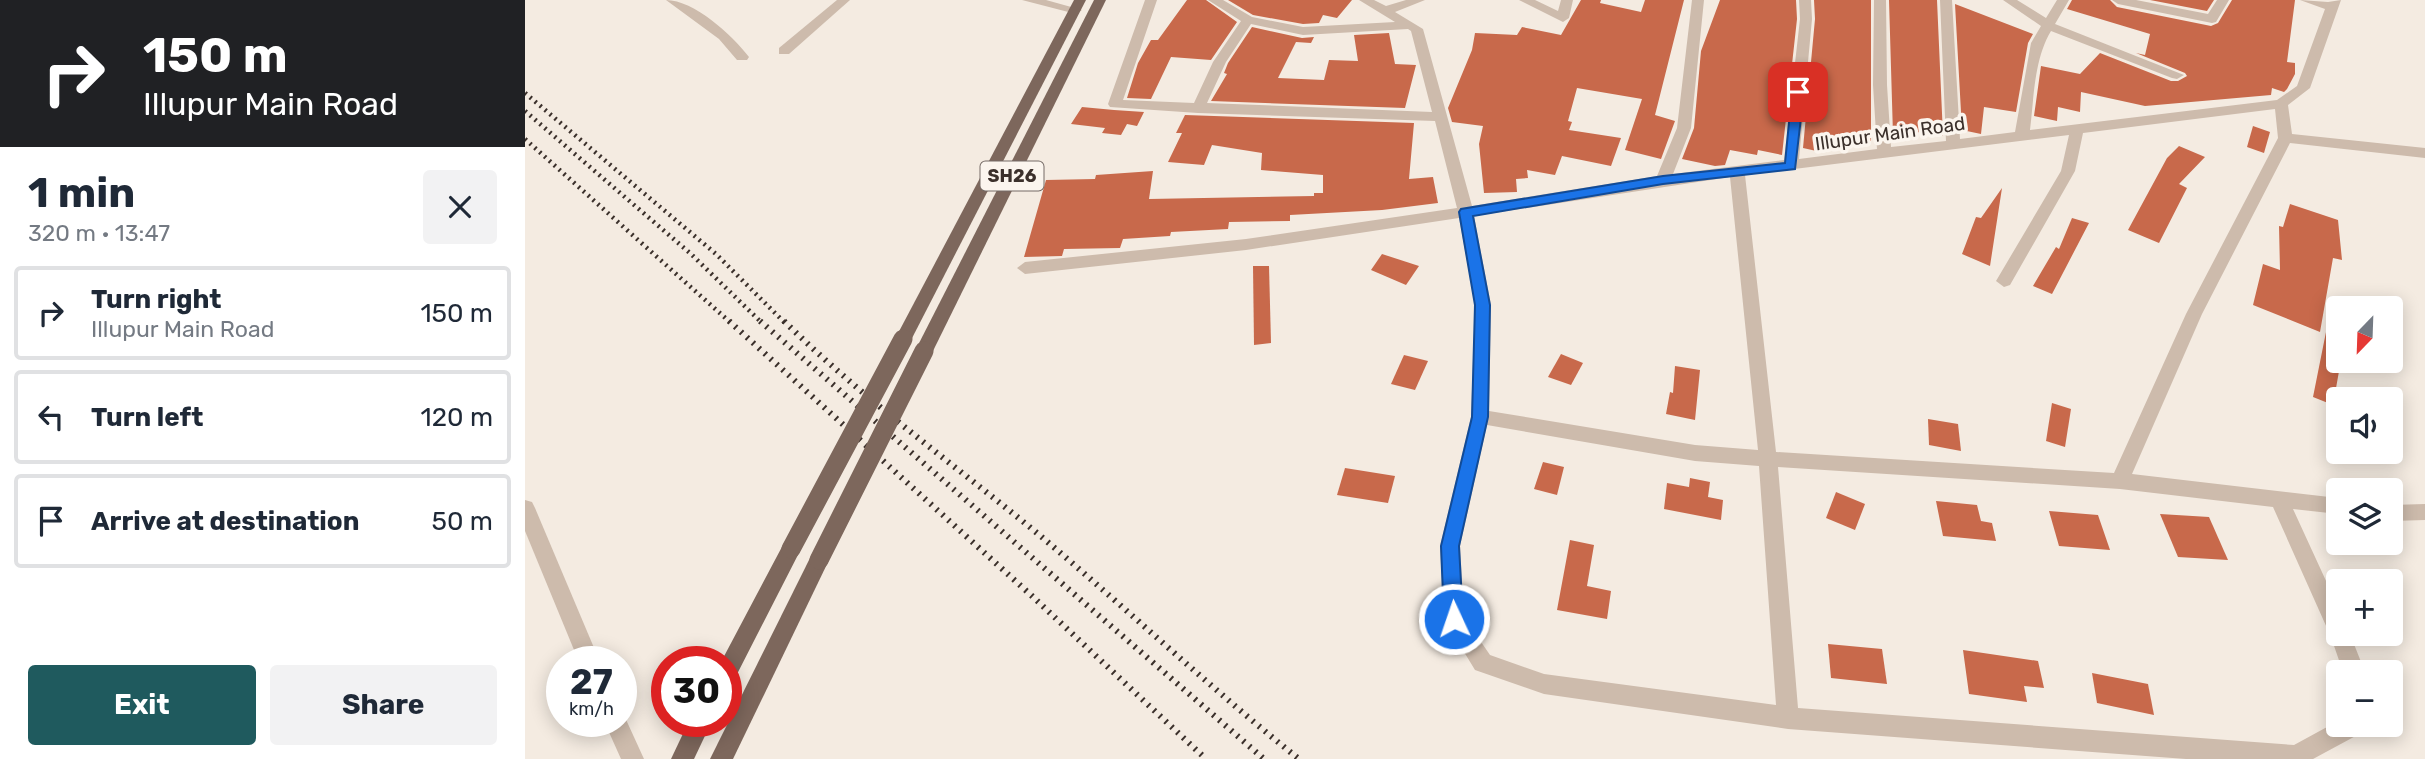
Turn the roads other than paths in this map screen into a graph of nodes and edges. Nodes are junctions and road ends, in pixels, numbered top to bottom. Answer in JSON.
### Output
{"nodes":[{"id":1,"x":673,"y":0,"type":"edge"},
{"id":2,"x":844,"y":0,"type":"edge"},
{"id":3,"x":1028,"y":0,"type":"edge"},
{"id":4,"x":1100,"y":0,"type":"edge"},
{"id":5,"x":1151,"y":0,"type":"edge"},
{"id":6,"x":1214,"y":0,"type":"edge"},
{"id":7,"x":1365,"y":0,"type":"edge"},
{"id":8,"x":1419,"y":0,"type":"edge"},
{"id":9,"x":1525,"y":0,"type":"edge"},
{"id":10,"x":1567,"y":0,"type":"edge"},
{"id":11,"x":1698,"y":0,"type":"edge"},
{"id":12,"x":1805,"y":0,"type":"edge"},
{"id":13,"x":1880,"y":0,"type":"edge"},
{"id":14,"x":1946,"y":0,"type":"edge"},
{"id":15,"x":2009,"y":0,"type":"edge"},
{"id":16,"x":2063,"y":0,"type":"edge"},
{"id":17,"x":2118,"y":0,"type":"edge"},
{"id":18,"x":2223,"y":0,"type":"edge"},
{"id":19,"x":2307,"y":0,"type":"edge"},
{"id":20,"x":2333,"y":4,"type":"edge"},
{"id":21,"x":1078,"y":5,"type":"edge"},
{"id":22,"x":1384,"y":11,"type":"junction"},
{"id":23,"x":1248,"y":20,"type":"junction"},
{"id":24,"x":1410,"y":25,"type":"junction"},
{"id":25,"x":2047,"y":25,"type":"junction"},
{"id":26,"x":784,"y":51,"type":"dead end"},
{"id":27,"x":742,"y":57,"type":"dead end"},
{"id":28,"x":2177,"y":75,"type":"dead end"},
{"id":29,"x":2281,"y":104,"type":"junction"},
{"id":30,"x":1199,"y":109,"type":"junction"},
{"id":31,"x":1442,"y":117,"type":"junction"},
{"id":32,"x":2077,"y":128,"type":"junction"},
{"id":33,"x":2022,"y":135,"type":"junction"},
{"id":34,"x":2285,"y":138,"type":"junction"},
{"id":35,"x":1953,"y":144,"type":"junction"},
{"id":36,"x":1884,"y":151,"type":"junction"},
{"id":37,"x":2425,"y":153,"type":"edge"},
{"id":38,"x":1791,"y":166,"type":"junction"},
{"id":39,"x":1737,"y":172,"type":"junction"},
{"id":40,"x":1663,"y":180,"type":"junction"},
{"id":41,"x":1466,"y":212,"type":"junction"},
{"id":42,"x":1025,"y":268,"type":"dead end"},
{"id":43,"x":2004,"y":281,"type":"dead end"},
{"id":44,"x":1480,"y":417,"type":"junction"},
{"id":45,"x":1768,"y":459,"type":"junction"},
{"id":46,"x":2120,"y":481,"type":"junction"},
{"id":47,"x":2279,"y":499,"type":"junction"},
{"id":48,"x":2326,"y":505,"type":"edge"},
{"id":49,"x":525,"y":508,"type":"edge"},
{"id":50,"x":2425,"y":512,"type":"edge"},
{"id":51,"x":2403,"y":513,"type":"edge"},
{"id":52,"x":2326,"y":603,"type":"edge"},
{"id":53,"x":583,"y":646,"type":"edge"},
{"id":54,"x":740,"y":646,"type":"edge"},
{"id":55,"x":1788,"y":718,"type":"junction"},
{"id":56,"x":623,"y":737,"type":"edge"},
{"id":57,"x":693,"y":737,"type":"edge"},
{"id":58,"x":2331,"y":737,"type":"edge"},
{"id":59,"x":633,"y":759,"type":"edge"},
{"id":60,"x":682,"y":759,"type":"edge"},
{"id":61,"x":720,"y":759,"type":"edge"}],
"edges":[{"from":1,"to":27,"type":"street"},
{"from":2,"to":26,"type":"street"},
{"from":3,"to":21,"type":"street"},
{"from":4,"to":61,"type":"main road","number":"SH26","bridge":true},
{"from":5,"to":30,"type":"street"},
{"from":6,"to":23,"type":"street"},
{"from":7,"to":22,"type":"street"},
{"from":8,"to":22,"type":"street"},
{"from":9,"to":10,"type":"street"},
{"from":11,"to":40,"type":"street"},
{"from":12,"to":38,"type":"street"},
{"from":13,"to":36,"type":"street"},
{"from":14,"to":35,"type":"street"},
{"from":15,"to":25,"type":"street"},
{"from":16,"to":25,"type":"street"},
{"from":17,"to":18,"type":"street"},
{"from":19,"to":20,"type":"street"},
{"from":20,"to":29,"type":"street"},
{"from":21,"to":54,"type":"main road","number":"SH26","bridge":true},
{"from":22,"to":24,"type":"street"},
{"from":23,"to":24,"type":"street"},
{"from":23,"to":30,"type":"street"},
{"from":24,"to":31,"type":"street"},
{"from":25,"to":28,"type":"street"},
{"from":25,"to":33,"type":"street"},
{"from":29,"to":32,"type":"street","name":"Illupur Main Road"},
{"from":29,"to":34,"type":"street"},
{"from":30,"to":31,"type":"street"},
{"from":31,"to":41,"type":"street"},
{"from":32,"to":33,"type":"street","name":"Illupur Main Road"},
{"from":32,"to":43,"type":"street"},
{"from":33,"to":35,"type":"street","name":"Illupur Main Road"},
{"from":34,"to":37,"type":"street"},
{"from":34,"to":46,"type":"street"},
{"from":35,"to":36,"type":"street","name":"Illupur Main Road"},
{"from":36,"to":38,"type":"street","name":"Illupur Main Road"},
{"from":38,"to":39,"type":"street","name":"Illupur Main Road"},
{"from":39,"to":40,"type":"street","name":"Illupur Main Road"},
{"from":39,"to":45,"type":"street"},
{"from":40,"to":41,"type":"street","name":"Illupur Main Road"},
{"from":41,"to":42,"type":"street","name":"Illupur Main Road"},
{"from":41,"to":44,"type":"street"},
{"from":44,"to":45,"type":"street"},
{"from":44,"to":55,"type":"street"},
{"from":45,"to":46,"type":"street"},
{"from":45,"to":55,"type":"street"},
{"from":46,"to":47,"type":"street"},
{"from":47,"to":48,"type":"street"},
{"from":47,"to":52,"type":"street"},
{"from":49,"to":53,"type":"street"},
{"from":50,"to":51,"type":"street"},
{"from":55,"to":58,"type":"street"},
{"from":56,"to":59,"type":"street"},
{"from":57,"to":60,"type":"main road"}]}
